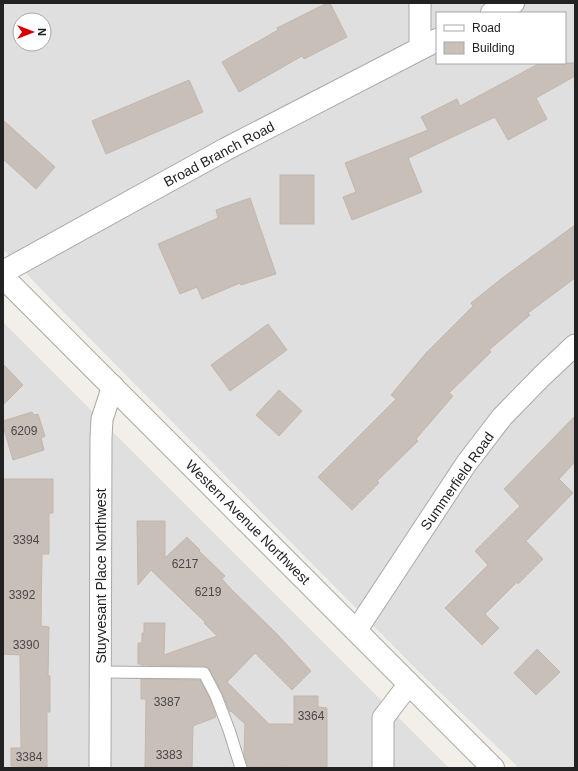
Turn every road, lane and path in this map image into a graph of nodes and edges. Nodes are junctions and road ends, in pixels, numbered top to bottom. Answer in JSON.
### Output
{"nodes":[{"id":1,"x":420,"y":3,"type":"edge"},
{"id":2,"x":513,"y":3,"type":"edge"},
{"id":3,"x":494,"y":12,"type":"edge"},
{"id":4,"x":428,"y":44,"type":"edge"},
{"id":5,"x":3,"y":272,"type":"edge"},
{"id":6,"x":3,"y":277,"type":"edge"},
{"id":7,"x":575,"y":345,"type":"edge"},
{"id":8,"x":113,"y":386,"type":"junction"},
{"id":9,"x":356,"y":631,"type":"junction"},
{"id":10,"x":101,"y":672,"type":"junction"},
{"id":11,"x":409,"y":684,"type":"junction"},
{"id":12,"x":100,"y":768,"type":"edge"},
{"id":13,"x":241,"y":768,"type":"edge"},
{"id":14,"x":383,"y":768,"type":"edge"},
{"id":15,"x":493,"y":768,"type":"edge"}],
"edges":[{"from":1,"to":4,"type":"street"},
{"from":2,"to":3,"type":"street"},
{"from":4,"to":5,"type":"street","name":"Broad Branch Road"},
{"from":6,"to":8,"type":"street","name":"Western Avenue Northwest"},
{"from":7,"to":9,"type":"street","name":"Summerfield Road"},
{"from":8,"to":9,"type":"street","name":"Western Avenue Northwest"},
{"from":8,"to":10,"type":"street","name":"Stuyvesant Place Northwest"},
{"from":9,"to":11,"type":"street","name":"Western Avenue Northwest"},
{"from":10,"to":12,"type":"street","name":"Stuyvesant Place Northwest"},
{"from":10,"to":13,"type":"lane"},
{"from":11,"to":14,"type":"street"},
{"from":11,"to":15,"type":"street","name":"Western Avenue Northwest"}]}
